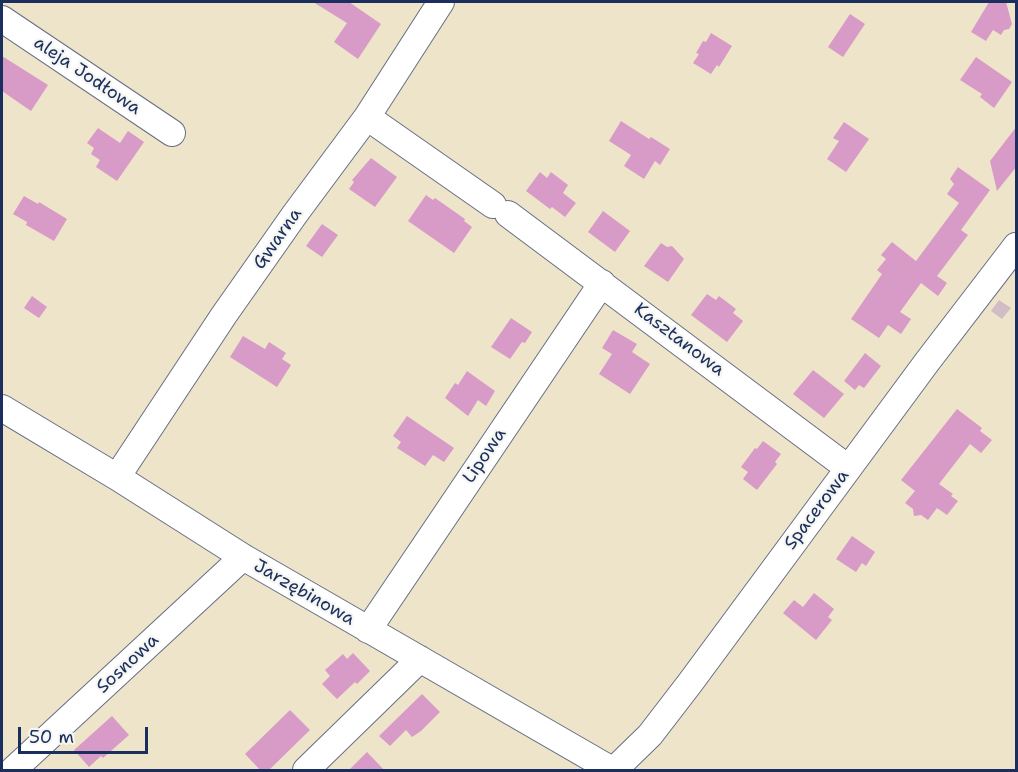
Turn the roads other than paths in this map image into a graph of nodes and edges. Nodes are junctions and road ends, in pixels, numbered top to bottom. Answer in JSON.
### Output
{"nodes":[{"id":1,"x":441,"y":2,"type":"edge"},
{"id":2,"x":2,"y":19,"type":"edge"},
{"id":3,"x":368,"y":117,"type":"junction"},
{"id":4,"x":172,"y":134,"type":"dead end"},
{"id":5,"x":1017,"y":246,"type":"edge"},
{"id":6,"x":602,"y":283,"type":"junction"},
{"id":7,"x":2,"y":408,"type":"edge"},
{"id":8,"x":848,"y":468,"type":"junction"},
{"id":9,"x":117,"y":477,"type":"junction"},
{"id":10,"x":243,"y":557,"type":"junction"},
{"id":11,"x":368,"y":630,"type":"junction"},
{"id":12,"x":420,"y":659,"type":"junction"},
{"id":13,"x":13,"y":771,"type":"edge"},
{"id":14,"x":306,"y":771,"type":"edge"},
{"id":15,"x":613,"y":771,"type":"edge"}],
"edges":[{"from":1,"to":3,"type":"street","name":"Gwarna"},
{"from":2,"to":4,"type":"street","name":"aleja Jodłowa"},
{"from":3,"to":6,"type":"street","name":"Kasztanowa"},
{"from":3,"to":9,"type":"street","name":"Gwarna"},
{"from":5,"to":8,"type":"street","name":"Spacerowa"},
{"from":6,"to":8,"type":"street","name":"Kasztanowa"},
{"from":6,"to":11,"type":"street","name":"Lipowa"},
{"from":7,"to":9,"type":"street","name":"Jarzębinowa"},
{"from":8,"to":15,"type":"street","name":"Spacerowa"},
{"from":9,"to":10,"type":"street","name":"Jarzębinowa"},
{"from":10,"to":11,"type":"street","name":"Jarzębinowa"},
{"from":10,"to":13,"type":"street","name":"Sosnowa"},
{"from":11,"to":12,"type":"street","name":"Jarzębinowa"},
{"from":12,"to":14,"type":"street"},
{"from":12,"to":15,"type":"street","name":"Jarzębinowa"}]}
